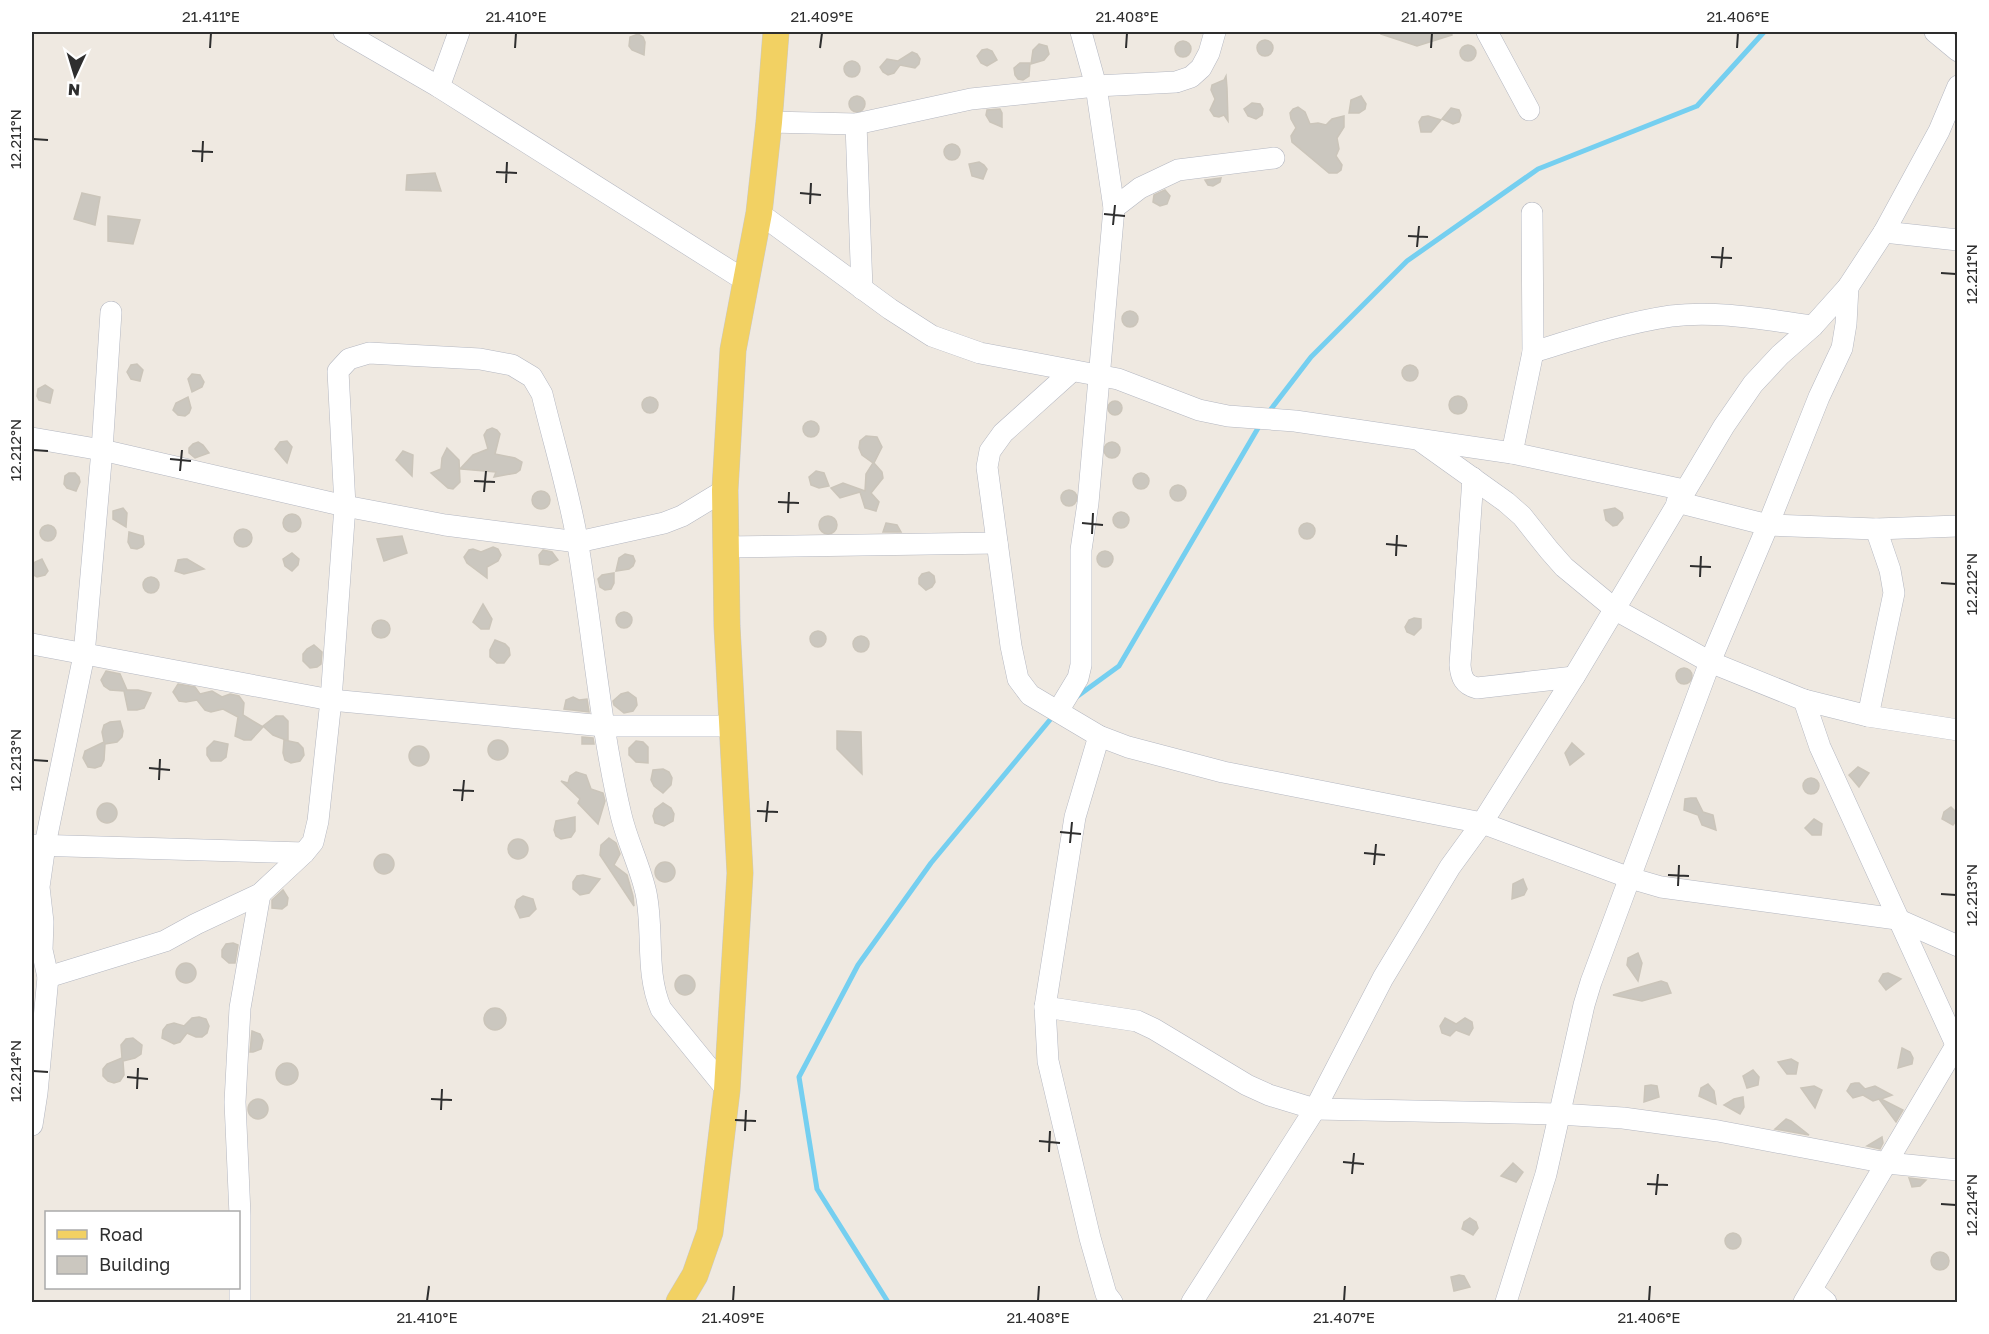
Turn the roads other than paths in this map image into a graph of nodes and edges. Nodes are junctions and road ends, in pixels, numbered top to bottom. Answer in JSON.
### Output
{"nodes":[{"id":1,"x":344,"y":32,"type":"edge"},
{"id":2,"x":459,"y":32,"type":"edge"},
{"id":3,"x":776,"y":32,"type":"edge"},
{"id":4,"x":1081,"y":32,"type":"edge"},
{"id":5,"x":1215,"y":32,"type":"edge"},
{"id":6,"x":1487,"y":32,"type":"edge"},
{"id":7,"x":1935,"y":32,"type":"edge"},
{"id":8,"x":1958,"y":51,"type":"edge"},
{"id":9,"x":1096,"y":86,"type":"junction"},
{"id":10,"x":1958,"y":86,"type":"edge"},
{"id":11,"x":439,"y":87,"type":"junction"},
{"id":12,"x":1529,"y":110,"type":"dead end"},
{"id":13,"x":769,"y":122,"type":"junction"},
{"id":14,"x":856,"y":124,"type":"junction"},
{"id":15,"x":1274,"y":158,"type":"dead end"},
{"id":16,"x":1114,"y":208,"type":"junction"},
{"id":17,"x":759,"y":213,"type":"junction"},
{"id":18,"x":1532,"y":213,"type":"dead end"},
{"id":19,"x":1884,"y":232,"type":"junction"},
{"id":20,"x":1958,"y":240,"type":"edge"},
{"id":21,"x":746,"y":281,"type":"junction"},
{"id":22,"x":1848,"y":287,"type":"junction"},
{"id":23,"x":862,"y":289,"type":"junction"},
{"id":24,"x":111,"y":312,"type":"dead end"},
{"id":25,"x":1813,"y":326,"type":"junction"},
{"id":26,"x":1533,"y":352,"type":"junction"},
{"id":27,"x":1072,"y":371,"type":"junction"},
{"id":28,"x":1099,"y":376,"type":"junction"},
{"id":29,"x":32,"y":438,"type":"edge"},
{"id":30,"x":1416,"y":439,"type":"junction"},
{"id":31,"x":102,"y":450,"type":"junction"},
{"id":32,"x":1512,"y":453,"type":"junction"},
{"id":33,"x":1473,"y":478,"type":"junction"},
{"id":34,"x":724,"y":490,"type":"junction"},
{"id":35,"x":1680,"y":496,"type":"junction"},
{"id":36,"x":345,"y":506,"type":"junction"},
{"id":37,"x":1768,"y":525,"type":"junction"},
{"id":38,"x":1958,"y":526,"type":"edge"},
{"id":39,"x":1876,"y":529,"type":"junction"},
{"id":40,"x":578,"y":542,"type":"junction"},
{"id":41,"x":997,"y":543,"type":"junction"},
{"id":42,"x":724,"y":547,"type":"junction"},
{"id":43,"x":1616,"y":610,"type":"junction"},
{"id":44,"x":32,"y":644,"type":"edge"},
{"id":45,"x":84,"y":655,"type":"junction"},
{"id":46,"x":1710,"y":662,"type":"junction"},
{"id":47,"x":1574,"y":676,"type":"junction"},
{"id":48,"x":332,"y":700,"type":"junction"},
{"id":49,"x":1804,"y":700,"type":"junction"},
{"id":50,"x":1058,"y":711,"type":"junction"},
{"id":51,"x":1869,"y":716,"type":"junction"},
{"id":52,"x":604,"y":726,"type":"junction"},
{"id":53,"x":732,"y":726,"type":"junction"},
{"id":54,"x":1958,"y":730,"type":"edge"},
{"id":55,"x":1099,"y":736,"type":"junction"},
{"id":56,"x":1482,"y":824,"type":"junction"},
{"id":57,"x":38,"y":845,"type":"edge"},
{"id":58,"x":304,"y":853,"type":"junction"},
{"id":59,"x":1630,"y":878,"type":"junction"},
{"id":60,"x":261,"y":894,"type":"junction"},
{"id":61,"x":1897,"y":919,"type":"junction"},
{"id":62,"x":1958,"y":946,"type":"edge"},
{"id":63,"x":48,"y":976,"type":"junction"},
{"id":64,"x":1045,"y":1007,"type":"junction"},
{"id":65,"x":1957,"y":1045,"type":"edge"},
{"id":66,"x":727,"y":1090,"type":"junction"},
{"id":67,"x":1315,"y":1109,"type":"junction"},
{"id":68,"x":1558,"y":1114,"type":"junction"},
{"id":69,"x":32,"y":1125,"type":"edge"},
{"id":70,"x":1887,"y":1163,"type":"junction"},
{"id":71,"x":1958,"y":1170,"type":"edge"},
{"id":72,"x":240,"y":1211,"type":"edge"},
{"id":73,"x":240,"y":1215,"type":"edge"},
{"id":74,"x":240,"y":1289,"type":"edge"},
{"id":75,"x":1814,"y":1298,"type":"edge"},
{"id":76,"x":679,"y":1302,"type":"edge"},
{"id":77,"x":1112,"y":1302,"type":"edge"},
{"id":78,"x":1192,"y":1302,"type":"edge"},
{"id":79,"x":1506,"y":1302,"type":"edge"}],
"edges":[{"from":1,"to":11,"type":"street"},
{"from":2,"to":11,"type":"street"},
{"from":3,"to":13,"type":"main road"},
{"from":4,"to":9,"type":"street"},
{"from":5,"to":9,"type":"street"},
{"from":6,"to":12,"type":"street"},
{"from":7,"to":8,"type":"street"},
{"from":9,"to":14,"type":"street"},
{"from":9,"to":16,"type":"street"},
{"from":10,"to":19,"type":"street"},
{"from":11,"to":21,"type":"street"},
{"from":13,"to":14,"type":"street"},
{"from":13,"to":17,"type":"main road"},
{"from":14,"to":23,"type":"street"},
{"from":15,"to":16,"type":"street"},
{"from":16,"to":28,"type":"street"},
{"from":17,"to":21,"type":"main road"},
{"from":17,"to":23,"type":"street"},
{"from":18,"to":26,"type":"street"},
{"from":19,"to":20,"type":"street"},
{"from":19,"to":22,"type":"street"},
{"from":21,"to":34,"type":"main road"},
{"from":22,"to":25,"type":"street"},
{"from":22,"to":37,"type":"street"},
{"from":23,"to":27,"type":"street"},
{"from":24,"to":31,"type":"street"},
{"from":25,"to":26,"type":"street"},
{"from":25,"to":35,"type":"street"},
{"from":26,"to":32,"type":"street"},
{"from":27,"to":28,"type":"street"},
{"from":27,"to":41,"type":"street"},
{"from":28,"to":30,"type":"street"},
{"from":28,"to":50,"type":"street"},
{"from":29,"to":31,"type":"street"},
{"from":30,"to":32,"type":"street"},
{"from":30,"to":33,"type":"street"},
{"from":31,"to":36,"type":"street"},
{"from":31,"to":45,"type":"street"},
{"from":32,"to":35,"type":"street"},
{"from":33,"to":43,"type":"street"},
{"from":33,"to":47,"type":"street"},
{"from":34,"to":40,"type":"street"},
{"from":34,"to":42,"type":"main road"},
{"from":35,"to":37,"type":"street"},
{"from":35,"to":43,"type":"street"},
{"from":36,"to":40,"type":"street"},
{"from":36,"to":40,"type":"street"},
{"from":36,"to":48,"type":"street"},
{"from":37,"to":39,"type":"street"},
{"from":37,"to":46,"type":"street"},
{"from":38,"to":39,"type":"street"},
{"from":39,"to":51,"type":"street"},
{"from":40,"to":52,"type":"street"},
{"from":41,"to":42,"type":"street"},
{"from":41,"to":50,"type":"street"},
{"from":42,"to":53,"type":"main road"},
{"from":43,"to":46,"type":"street"},
{"from":43,"to":47,"type":"street"},
{"from":44,"to":45,"type":"street"},
{"from":45,"to":48,"type":"street"},
{"from":45,"to":57,"type":"street"},
{"from":46,"to":49,"type":"street"},
{"from":46,"to":59,"type":"street"},
{"from":47,"to":56,"type":"street"},
{"from":48,"to":52,"type":"street"},
{"from":48,"to":58,"type":"street"},
{"from":49,"to":51,"type":"street"},
{"from":49,"to":61,"type":"street"},
{"from":50,"to":55,"type":"street"},
{"from":51,"to":54,"type":"street"},
{"from":52,"to":53,"type":"street"},
{"from":52,"to":66,"type":"street"},
{"from":53,"to":66,"type":"main road"},
{"from":55,"to":56,"type":"street"},
{"from":55,"to":64,"type":"street"},
{"from":56,"to":59,"type":"street"},
{"from":56,"to":67,"type":"street"},
{"from":57,"to":58,"type":"street"},
{"from":57,"to":63,"type":"street"},
{"from":58,"to":60,"type":"street"},
{"from":59,"to":61,"type":"street"},
{"from":59,"to":68,"type":"street"},
{"from":60,"to":63,"type":"street"},
{"from":60,"to":72,"type":"street"},
{"from":61,"to":62,"type":"street"},
{"from":61,"to":65,"type":"street"},
{"from":63,"to":69,"type":"street"},
{"from":64,"to":67,"type":"street"},
{"from":64,"to":77,"type":"street"},
{"from":65,"to":70,"type":"street"},
{"from":66,"to":76,"type":"main road"},
{"from":67,"to":68,"type":"street"},
{"from":67,"to":78,"type":"street"},
{"from":68,"to":70,"type":"street"},
{"from":68,"to":79,"type":"street"},
{"from":70,"to":71,"type":"street"},
{"from":70,"to":75,"type":"street"},
{"from":73,"to":74,"type":"street"}]}
